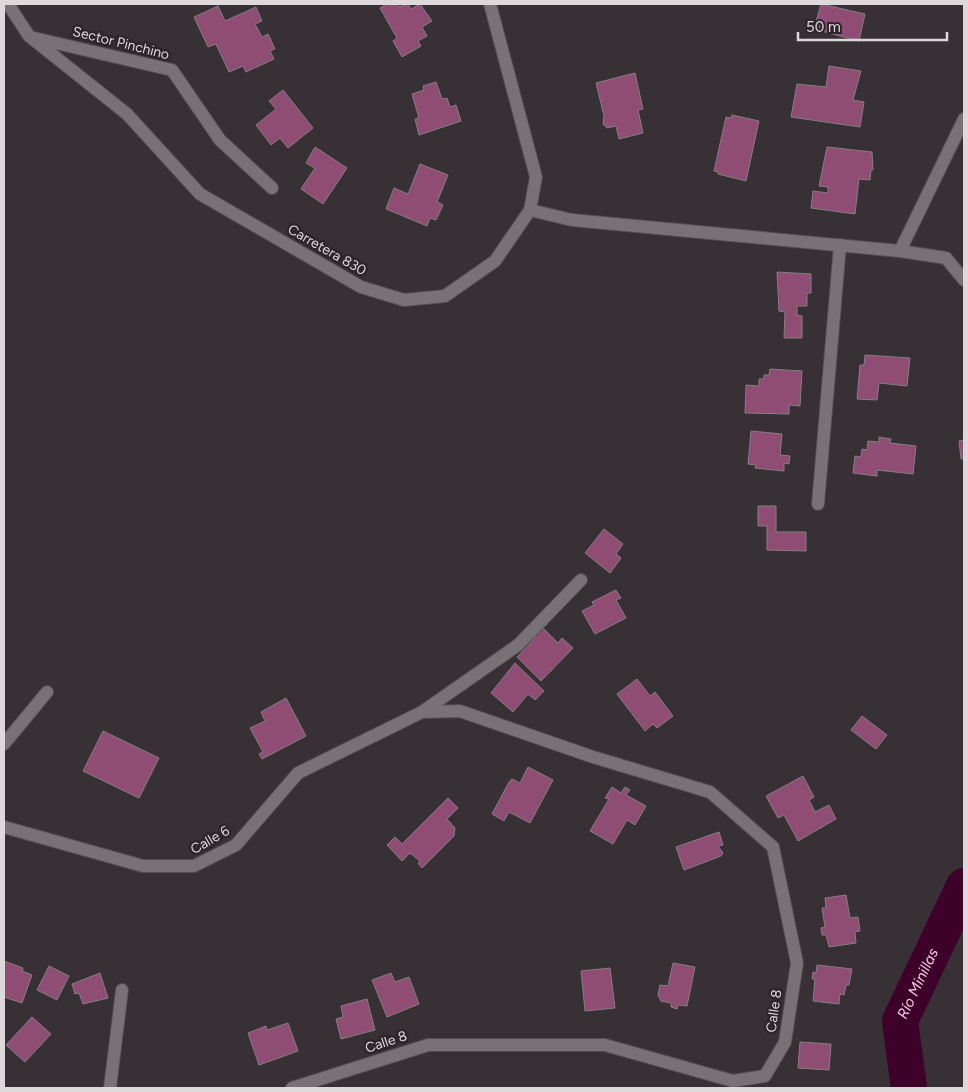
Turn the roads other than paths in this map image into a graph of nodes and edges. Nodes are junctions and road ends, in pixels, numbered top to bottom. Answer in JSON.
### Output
{"nodes":[{"id":1,"x":8,"y":4,"type":"edge"},
{"id":2,"x":490,"y":4,"type":"edge"},
{"id":3,"x":29,"y":36,"type":"junction"},
{"id":4,"x":964,"y":119,"type":"edge"},
{"id":5,"x":272,"y":188,"type":"dead end"},
{"id":6,"x":530,"y":210,"type":"junction"},
{"id":7,"x":840,"y":245,"type":"junction"},
{"id":8,"x":900,"y":250,"type":"junction"},
{"id":9,"x":964,"y":280,"type":"edge"},
{"id":10,"x":818,"y":504,"type":"dead end"},
{"id":11,"x":581,"y":580,"type":"dead end"},
{"id":12,"x":47,"y":692,"type":"dead end"},
{"id":13,"x":422,"y":712,"type":"junction"},
{"id":14,"x":4,"y":744,"type":"edge"},
{"id":15,"x":4,"y":827,"type":"edge"},
{"id":16,"x":122,"y":990,"type":"dead end"},
{"id":17,"x":110,"y":1088,"type":"edge"},
{"id":18,"x":292,"y":1088,"type":"edge"}],
"edges":[{"from":1,"to":3,"type":"street","name":"Carretera 830"},
{"from":2,"to":6,"type":"street","name":"Carretera 830"},
{"from":3,"to":5,"type":"street","name":"Sector Pinchino"},
{"from":3,"to":6,"type":"street","name":"Carretera 830"},
{"from":4,"to":8,"type":"street"},
{"from":6,"to":7,"type":"street"},
{"from":7,"to":8,"type":"street"},
{"from":7,"to":10,"type":"street"},
{"from":8,"to":9,"type":"street"},
{"from":11,"to":13,"type":"street","name":"Calle 6"},
{"from":12,"to":14,"type":"street"},
{"from":13,"to":15,"type":"street","name":"Calle 6"},
{"from":13,"to":18,"type":"street","name":"Calle 8"},
{"from":16,"to":17,"type":"street"}]}
